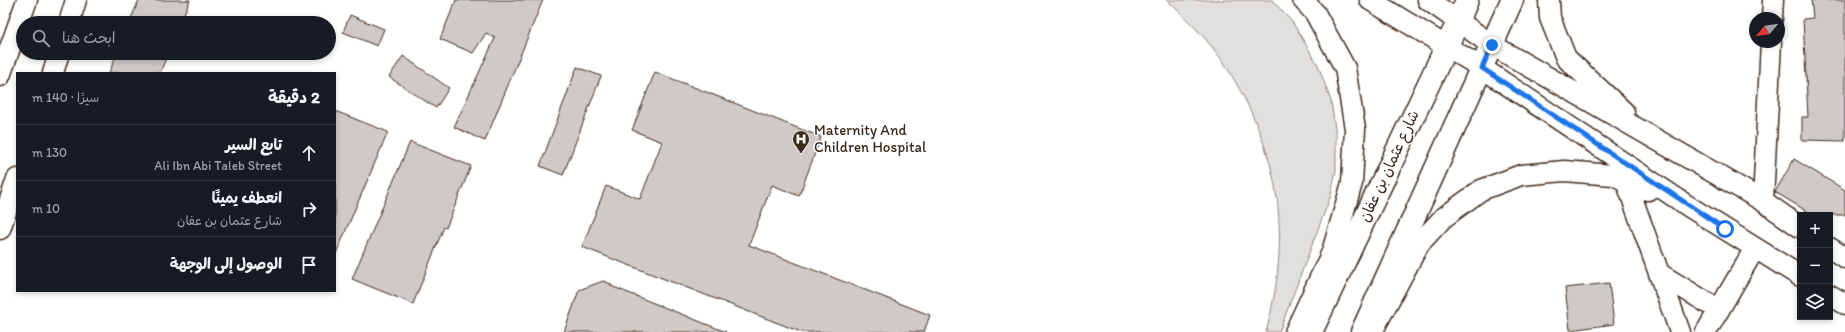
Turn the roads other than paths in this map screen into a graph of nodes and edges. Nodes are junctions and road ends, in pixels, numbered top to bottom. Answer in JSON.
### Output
{"nodes":[{"id":1,"x":26,"y":0,"type":"edge"},
{"id":2,"x":76,"y":0,"type":"edge"},
{"id":3,"x":1303,"y":0,"type":"edge"},
{"id":4,"x":1370,"y":0,"type":"edge"},
{"id":5,"x":1428,"y":0,"type":"edge"},
{"id":6,"x":1467,"y":0,"type":"edge"},
{"id":7,"x":1512,"y":0,"type":"edge"},
{"id":8,"x":1549,"y":0,"type":"edge"},
{"id":9,"x":1773,"y":0,"type":"edge"},
{"id":10,"x":1772,"y":12,"type":"edge"},
{"id":11,"x":21,"y":16,"type":"edge"},
{"id":12,"x":71,"y":16,"type":"edge"},
{"id":13,"x":1458,"y":22,"type":"junction"},
{"id":14,"x":16,"y":29,"type":"edge"},
{"id":15,"x":1446,"y":45,"type":"junction"},
{"id":16,"x":1492,"y":45,"type":"junction"},
{"id":17,"x":1771,"y":48,"type":"edge"},
{"id":18,"x":57,"y":60,"type":"edge"},
{"id":19,"x":1482,"y":68,"type":"junction"},
{"id":20,"x":52,"y":72,"type":"edge"},
{"id":21,"x":0,"y":76,"type":"edge"},
{"id":22,"x":1673,"y":150,"type":"junction"},
{"id":23,"x":1626,"y":181,"type":"junction"},
{"id":24,"x":16,"y":182,"type":"edge"},
{"id":25,"x":1763,"y":202,"type":"junction"},
{"id":26,"x":1688,"y":206,"type":"junction"},
{"id":27,"x":1797,"y":225,"type":"edge"},
{"id":28,"x":0,"y":229,"type":"edge"},
{"id":29,"x":1755,"y":248,"type":"junction"},
{"id":30,"x":1833,"y":250,"type":"edge"},
{"id":31,"x":1845,"y":258,"type":"edge"},
{"id":32,"x":1660,"y":274,"type":"junction"},
{"id":33,"x":1797,"y":274,"type":"edge"},
{"id":34,"x":1833,"y":297,"type":"edge"},
{"id":35,"x":1845,"y":304,"type":"edge"},
{"id":36,"x":1719,"y":310,"type":"junction"},
{"id":37,"x":1295,"y":332,"type":"edge"},
{"id":38,"x":1311,"y":332,"type":"edge"},
{"id":39,"x":1362,"y":332,"type":"edge"},
{"id":40,"x":1372,"y":332,"type":"edge"},
{"id":41,"x":1680,"y":332,"type":"edge"},
{"id":42,"x":1706,"y":332,"type":"edge"}],
"edges":[{"from":1,"to":11,"type":"street"},
{"from":2,"to":12,"type":"street"},
{"from":3,"to":37,"type":"street"},
{"from":4,"to":15,"type":"street"},
{"from":5,"to":13,"type":"street"},
{"from":6,"to":13,"type":"main road","name":"شارع عثمان بن عفان"},
{"from":7,"to":16,"type":"main road"},
{"from":8,"to":22,"type":"street"},
{"from":9,"to":10,"type":"street"},
{"from":13,"to":15,"type":"main road","name":"شارع عثمان بن عفان"},
{"from":13,"to":16,"type":"street"},
{"from":14,"to":21,"type":"street"},
{"from":15,"to":19,"type":"street"},
{"from":15,"to":38,"type":"main road","name":"شارع عثمان بن عفان"},
{"from":16,"to":19,"type":"main road"},
{"from":16,"to":22,"type":"street"},
{"from":17,"to":25,"type":"street"},
{"from":18,"to":20,"type":"street"},
{"from":19,"to":26,"type":"street"},
{"from":19,"to":39,"type":"main road"},
{"from":22,"to":25,"type":"street"},
{"from":23,"to":26,"type":"street"},
{"from":23,"to":32,"type":"street"},
{"from":23,"to":40,"type":"street"},
{"from":24,"to":28,"type":"street"},
{"from":25,"to":27,"type":"street"},
{"from":26,"to":29,"type":"street"},
{"from":29,"to":33,"type":"street"},
{"from":29,"to":36,"type":"street"},
{"from":30,"to":31,"type":"street"},
{"from":32,"to":36,"type":"street"},
{"from":32,"to":41,"type":"street"},
{"from":34,"to":35,"type":"street"},
{"from":36,"to":42,"type":"street"}]}
